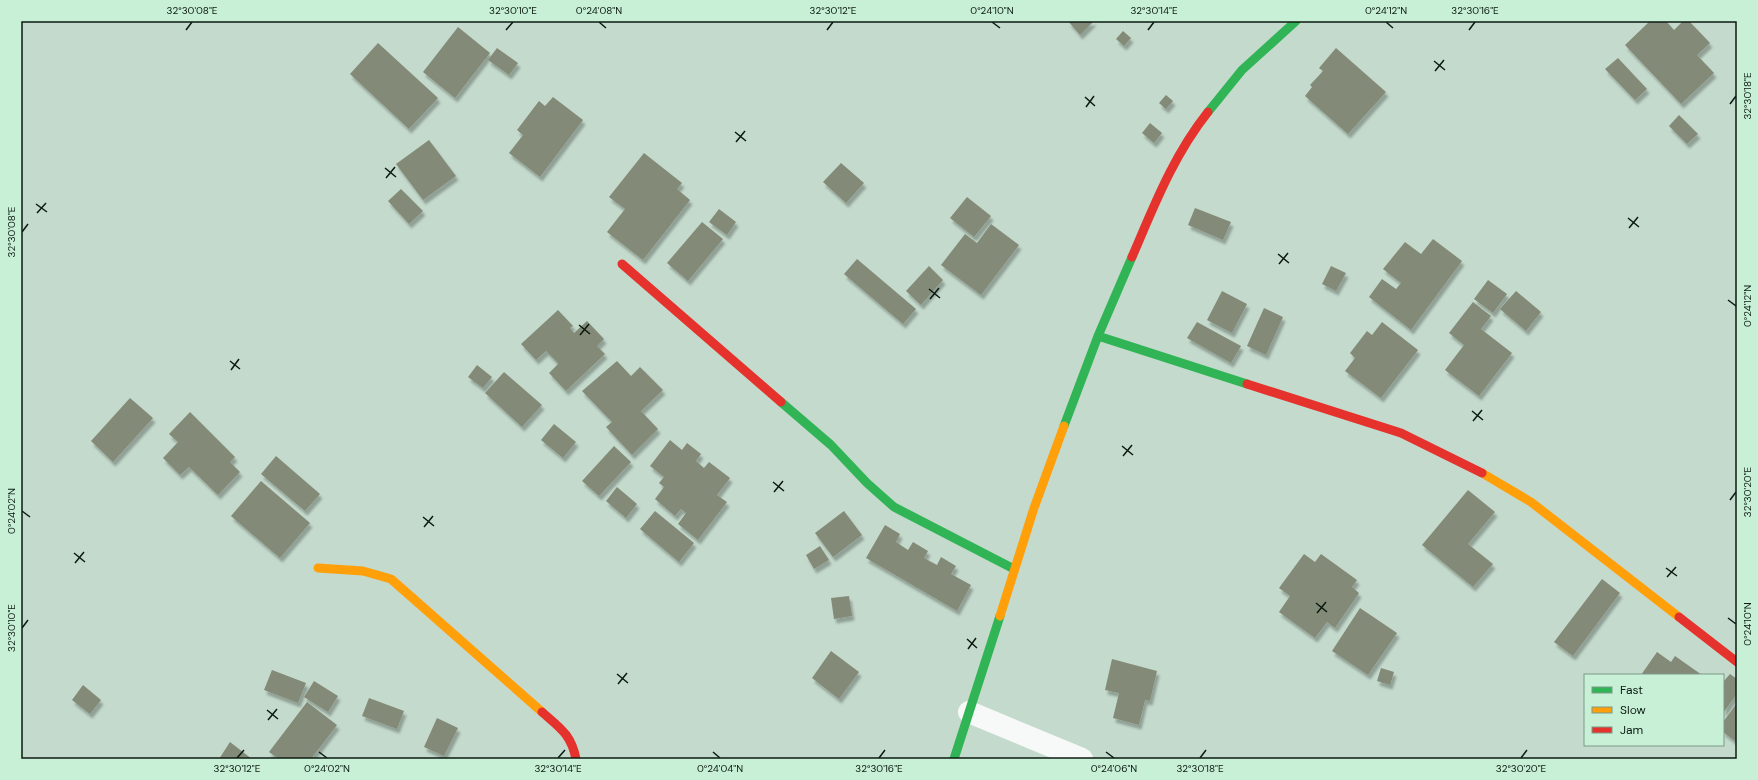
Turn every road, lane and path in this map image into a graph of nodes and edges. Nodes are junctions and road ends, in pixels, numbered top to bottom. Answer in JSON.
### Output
{"nodes":[{"id":1,"x":1296,"y":21,"type":"edge"},
{"id":2,"x":622,"y":264,"type":"dead end"},
{"id":3,"x":1098,"y":336,"type":"junction"},
{"id":4,"x":318,"y":568,"type":"dead end"},
{"id":5,"x":1014,"y":569,"type":"junction"},
{"id":6,"x":1737,"y":662,"type":"edge"},
{"id":7,"x":969,"y":712,"type":"junction"},
{"id":8,"x":576,"y":759,"type":"edge"},
{"id":9,"x":954,"y":759,"type":"edge"},
{"id":10,"x":1082,"y":759,"type":"edge"}],
"edges":[{"from":1,"to":3,"type":"street"},
{"from":2,"to":5,"type":"street"},
{"from":3,"to":5,"type":"street"},
{"from":3,"to":6,"type":"street"},
{"from":4,"to":8,"type":"street"},
{"from":5,"to":7,"type":"street"},
{"from":7,"to":9,"type":"street"},
{"from":7,"to":10,"type":"street"}]}
